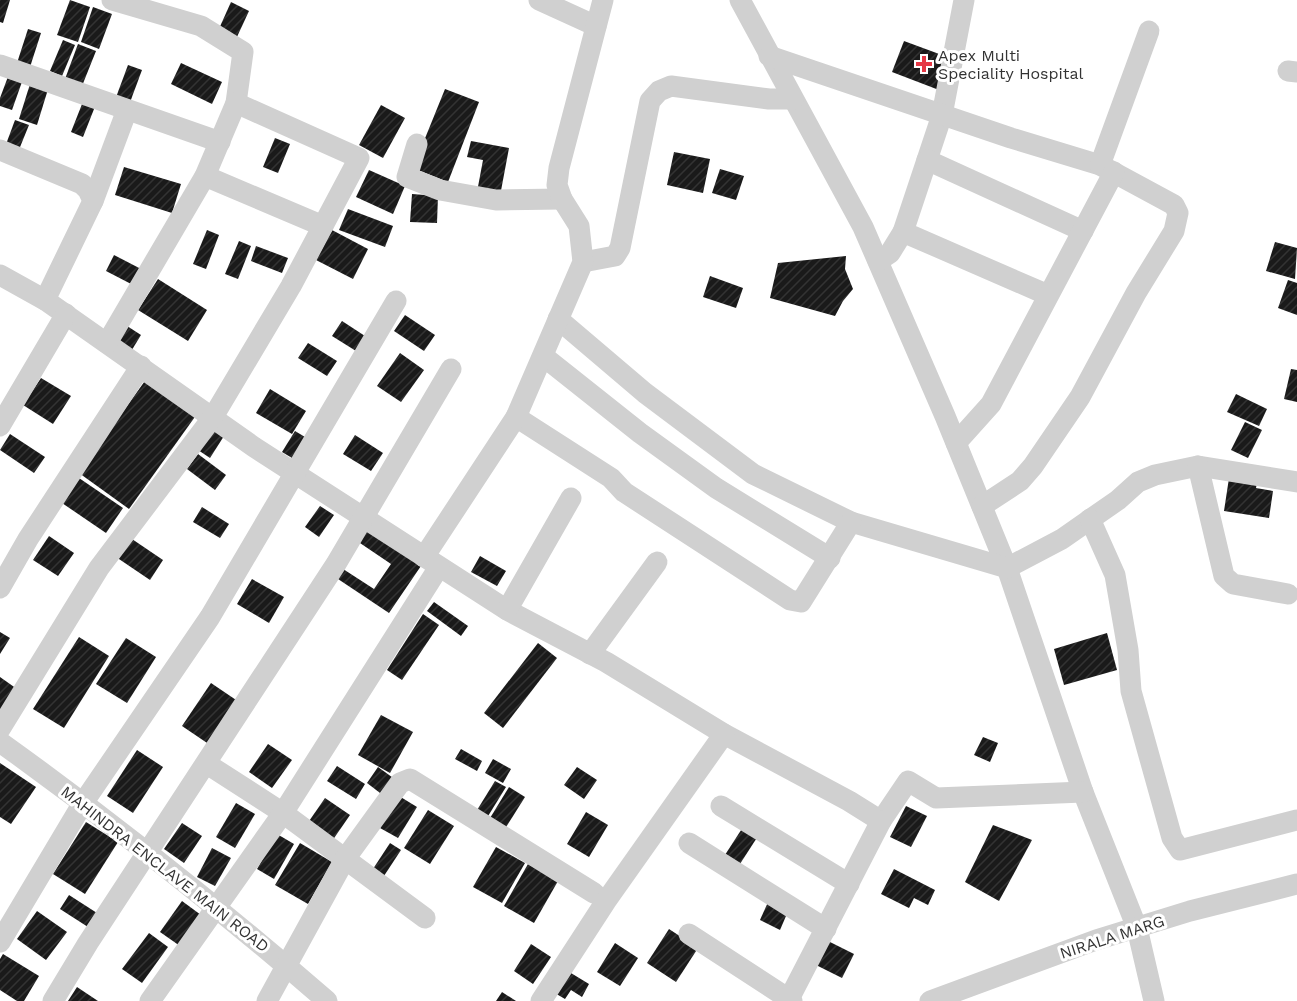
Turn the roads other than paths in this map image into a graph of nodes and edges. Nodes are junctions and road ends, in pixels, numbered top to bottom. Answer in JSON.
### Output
{"nodes":[{"id":1,"x":112,"y":0,"type":"edge"},
{"id":2,"x":539,"y":0,"type":"edge"},
{"id":3,"x":603,"y":0,"type":"edge"},
{"id":4,"x":740,"y":0,"type":"edge"},
{"id":5,"x":964,"y":0,"type":"edge"},
{"id":6,"x":596,"y":26,"type":"junction"},
{"id":7,"x":1149,"y":31,"type":"dead end"},
{"id":8,"x":769,"y":56,"type":"junction"},
{"id":9,"x":0,"y":65,"type":"edge"},
{"id":10,"x":793,"y":99,"type":"junction"},
{"id":11,"x":237,"y":103,"type":"junction"},
{"id":12,"x":127,"y":110,"type":"junction"},
{"id":13,"x":942,"y":114,"type":"junction"},
{"id":14,"x":220,"y":142,"type":"junction"},
{"id":15,"x":417,"y":144,"type":"dead end"},
{"id":16,"x":0,"y":150,"type":"edge"},
{"id":17,"x":927,"y":160,"type":"junction"},
{"id":18,"x":1107,"y":169,"type":"junction"},
{"id":19,"x":205,"y":176,"type":"junction"},
{"id":20,"x":562,"y":199,"type":"junction"},
{"id":21,"x":93,"y":201,"type":"junction"},
{"id":22,"x":323,"y":226,"type":"junction"},
{"id":23,"x":1083,"y":231,"type":"junction"},
{"id":24,"x":903,"y":232,"type":"junction"},
{"id":25,"x":878,"y":261,"type":"junction"},
{"id":26,"x":583,"y":262,"type":"junction"},
{"id":27,"x":0,"y":275,"type":"edge"},
{"id":28,"x":1048,"y":295,"type":"junction"},
{"id":29,"x":45,"y":300,"type":"junction"},
{"id":30,"x":396,"y":301,"type":"dead end"},
{"id":31,"x":66,"y":314,"type":"junction"},
{"id":32,"x":558,"y":320,"type":"junction"},
{"id":33,"x":107,"y":343,"type":"junction"},
{"id":34,"x":543,"y":356,"type":"junction"},
{"id":35,"x":141,"y":366,"type":"junction"},
{"id":36,"x":451,"y":369,"type":"dead end"},
{"id":37,"x":213,"y":417,"type":"junction"},
{"id":38,"x":516,"y":417,"type":"junction"},
{"id":39,"x":0,"y":426,"type":"edge"},
{"id":40,"x":956,"y":443,"type":"junction"},
{"id":41,"x":1198,"y":466,"type":"junction"},
{"id":42,"x":296,"y":474,"type":"junction"},
{"id":43,"x":1297,"y":482,"type":"edge"},
{"id":44,"x":571,"y":498,"type":"dead end"},
{"id":45,"x":982,"y":506,"type":"junction"},
{"id":46,"x":364,"y":519,"type":"junction"},
{"id":47,"x":1090,"y":519,"type":"junction"},
{"id":48,"x":851,"y":522,"type":"junction"},
{"id":49,"x":830,"y":558,"type":"junction"},
{"id":50,"x":432,"y":562,"type":"junction"},
{"id":51,"x":657,"y":562,"type":"dead end"},
{"id":52,"x":1007,"y":568,"type":"junction"},
{"id":53,"x":0,"y":588,"type":"edge"},
{"id":54,"x":1288,"y":594,"type":"dead end"},
{"id":55,"x":507,"y":610,"type":"junction"},
{"id":56,"x":590,"y":654,"type":"junction"},
{"id":57,"x":0,"y":729,"type":"edge"},
{"id":58,"x":724,"y":734,"type":"junction"},
{"id":59,"x":0,"y":742,"type":"edge"},
{"id":60,"x":207,"y":764,"type":"junction"},
{"id":61,"x":1083,"y":792,"type":"junction"},
{"id":62,"x":83,"y":803,"type":"junction"},
{"id":63,"x":721,"y":806,"type":"dead end"},
{"id":64,"x":283,"y":813,"type":"junction"},
{"id":65,"x":881,"y":820,"type":"junction"},
{"id":66,"x":1297,"y":820,"type":"edge"},
{"id":67,"x":689,"y":843,"type":"dead end"},
{"id":68,"x":147,"y":854,"type":"junction"},
{"id":69,"x":345,"y":859,"type":"junction"},
{"id":70,"x":849,"y":884,"type":"junction"},
{"id":71,"x":1297,"y":884,"type":"edge"},
{"id":72,"x":594,"y":892,"type":"dead end"},
{"id":73,"x":216,"y":908,"type":"junction"},
{"id":74,"x":425,"y":918,"type":"dead end"},
{"id":75,"x":1137,"y":928,"type":"junction"},
{"id":76,"x":826,"y":929,"type":"junction"},
{"id":77,"x":689,"y":934,"type":"dead end"},
{"id":78,"x":0,"y":942,"type":"edge"},
{"id":79,"x":287,"y":967,"type":"junction"},
{"id":80,"x":791,"y":1000,"type":"edge"},
{"id":81,"x":53,"y":1001,"type":"edge"},
{"id":82,"x":150,"y":1001,"type":"edge"},
{"id":83,"x":267,"y":1001,"type":"edge"},
{"id":84,"x":327,"y":1001,"type":"edge"},
{"id":85,"x":541,"y":1001,"type":"edge"},
{"id":86,"x":930,"y":1001,"type":"edge"},
{"id":87,"x":1154,"y":1001,"type":"edge"}],
"edges":[{"from":1,"to":11,"type":"street"},
{"from":2,"to":6,"type":"street"},
{"from":3,"to":6,"type":"street"},
{"from":4,"to":8,"type":"street"},
{"from":5,"to":13,"type":"street"},
{"from":6,"to":20,"type":"street"},
{"from":7,"to":18,"type":"street"},
{"from":8,"to":10,"type":"street"},
{"from":8,"to":13,"type":"street"},
{"from":9,"to":12,"type":"street"},
{"from":10,"to":25,"type":"street"},
{"from":10,"to":26,"type":"street"},
{"from":11,"to":14,"type":"street"},
{"from":11,"to":22,"type":"street"},
{"from":12,"to":14,"type":"street"},
{"from":12,"to":21,"type":"street"},
{"from":13,"to":17,"type":"street"},
{"from":13,"to":18,"type":"street"},
{"from":14,"to":19,"type":"street"},
{"from":15,"to":20,"type":"street"},
{"from":16,"to":21,"type":"street"},
{"from":17,"to":23,"type":"street"},
{"from":17,"to":24,"type":"street"},
{"from":18,"to":23,"type":"street"},
{"from":18,"to":45,"type":"street"},
{"from":19,"to":22,"type":"street"},
{"from":19,"to":33,"type":"street"},
{"from":20,"to":26,"type":"street"},
{"from":21,"to":29,"type":"street"},
{"from":22,"to":37,"type":"street"},
{"from":23,"to":28,"type":"street"},
{"from":24,"to":25,"type":"street"},
{"from":24,"to":28,"type":"street"},
{"from":25,"to":40,"type":"street"},
{"from":26,"to":32,"type":"street"},
{"from":27,"to":29,"type":"street"},
{"from":28,"to":40,"type":"street"},
{"from":29,"to":31,"type":"street"},
{"from":30,"to":42,"type":"street"},
{"from":31,"to":33,"type":"street"},
{"from":31,"to":39,"type":"street"},
{"from":32,"to":34,"type":"street"},
{"from":32,"to":48,"type":"street"},
{"from":33,"to":35,"type":"street"},
{"from":34,"to":38,"type":"street"},
{"from":34,"to":49,"type":"street"},
{"from":35,"to":37,"type":"street"},
{"from":35,"to":53,"type":"street"},
{"from":36,"to":46,"type":"street"},
{"from":37,"to":42,"type":"street"},
{"from":37,"to":57,"type":"street"},
{"from":38,"to":49,"type":"street"},
{"from":38,"to":50,"type":"street"},
{"from":40,"to":45,"type":"street"},
{"from":41,"to":43,"type":"street"},
{"from":41,"to":47,"type":"street"},
{"from":41,"to":54,"type":"street"},
{"from":42,"to":46,"type":"street"},
{"from":42,"to":62,"type":"street"},
{"from":44,"to":55,"type":"street"},
{"from":45,"to":52,"type":"street"},
{"from":46,"to":50,"type":"street"},
{"from":46,"to":60,"type":"street"},
{"from":47,"to":52,"type":"street"},
{"from":47,"to":66,"type":"street"},
{"from":48,"to":49,"type":"street"},
{"from":48,"to":52,"type":"street"},
{"from":50,"to":55,"type":"street"},
{"from":50,"to":64,"type":"street"},
{"from":51,"to":56,"type":"street"},
{"from":52,"to":61,"type":"street"},
{"from":55,"to":56,"type":"street"},
{"from":56,"to":58,"type":"street"},
{"from":58,"to":65,"type":"street"},
{"from":58,"to":85,"type":"street"},
{"from":59,"to":62,"type":"street","name":"MAHINDRA ENCLAVE MAIN ROAD"},
{"from":60,"to":64,"type":"street"},
{"from":60,"to":68,"type":"street"},
{"from":61,"to":65,"type":"street"},
{"from":61,"to":75,"type":"street"},
{"from":62,"to":68,"type":"street","name":"MAHINDRA ENCLAVE MAIN ROAD"},
{"from":62,"to":78,"type":"street"},
{"from":63,"to":70,"type":"street"},
{"from":64,"to":69,"type":"street"},
{"from":64,"to":73,"type":"street"},
{"from":65,"to":70,"type":"street"},
{"from":67,"to":76,"type":"street"},
{"from":68,"to":73,"type":"street","name":"MAHINDRA ENCLAVE MAIN ROAD"},
{"from":68,"to":81,"type":"street"},
{"from":69,"to":72,"type":"street"},
{"from":69,"to":74,"type":"street"},
{"from":69,"to":79,"type":"street"},
{"from":70,"to":76,"type":"street"},
{"from":71,"to":75,"type":"street","name":"NIRALA MARG"},
{"from":73,"to":79,"type":"street","name":"MAHINDRA ENCLAVE MAIN ROAD"},
{"from":73,"to":82,"type":"street"},
{"from":75,"to":86,"type":"street","name":"NIRALA MARG"},
{"from":75,"to":87,"type":"street"},
{"from":76,"to":80,"type":"street"},
{"from":77,"to":80,"type":"street"},
{"from":79,"to":83,"type":"street"},
{"from":79,"to":84,"type":"street","name":"MAHINDRA ENCLAVE MAIN ROAD"}]}
